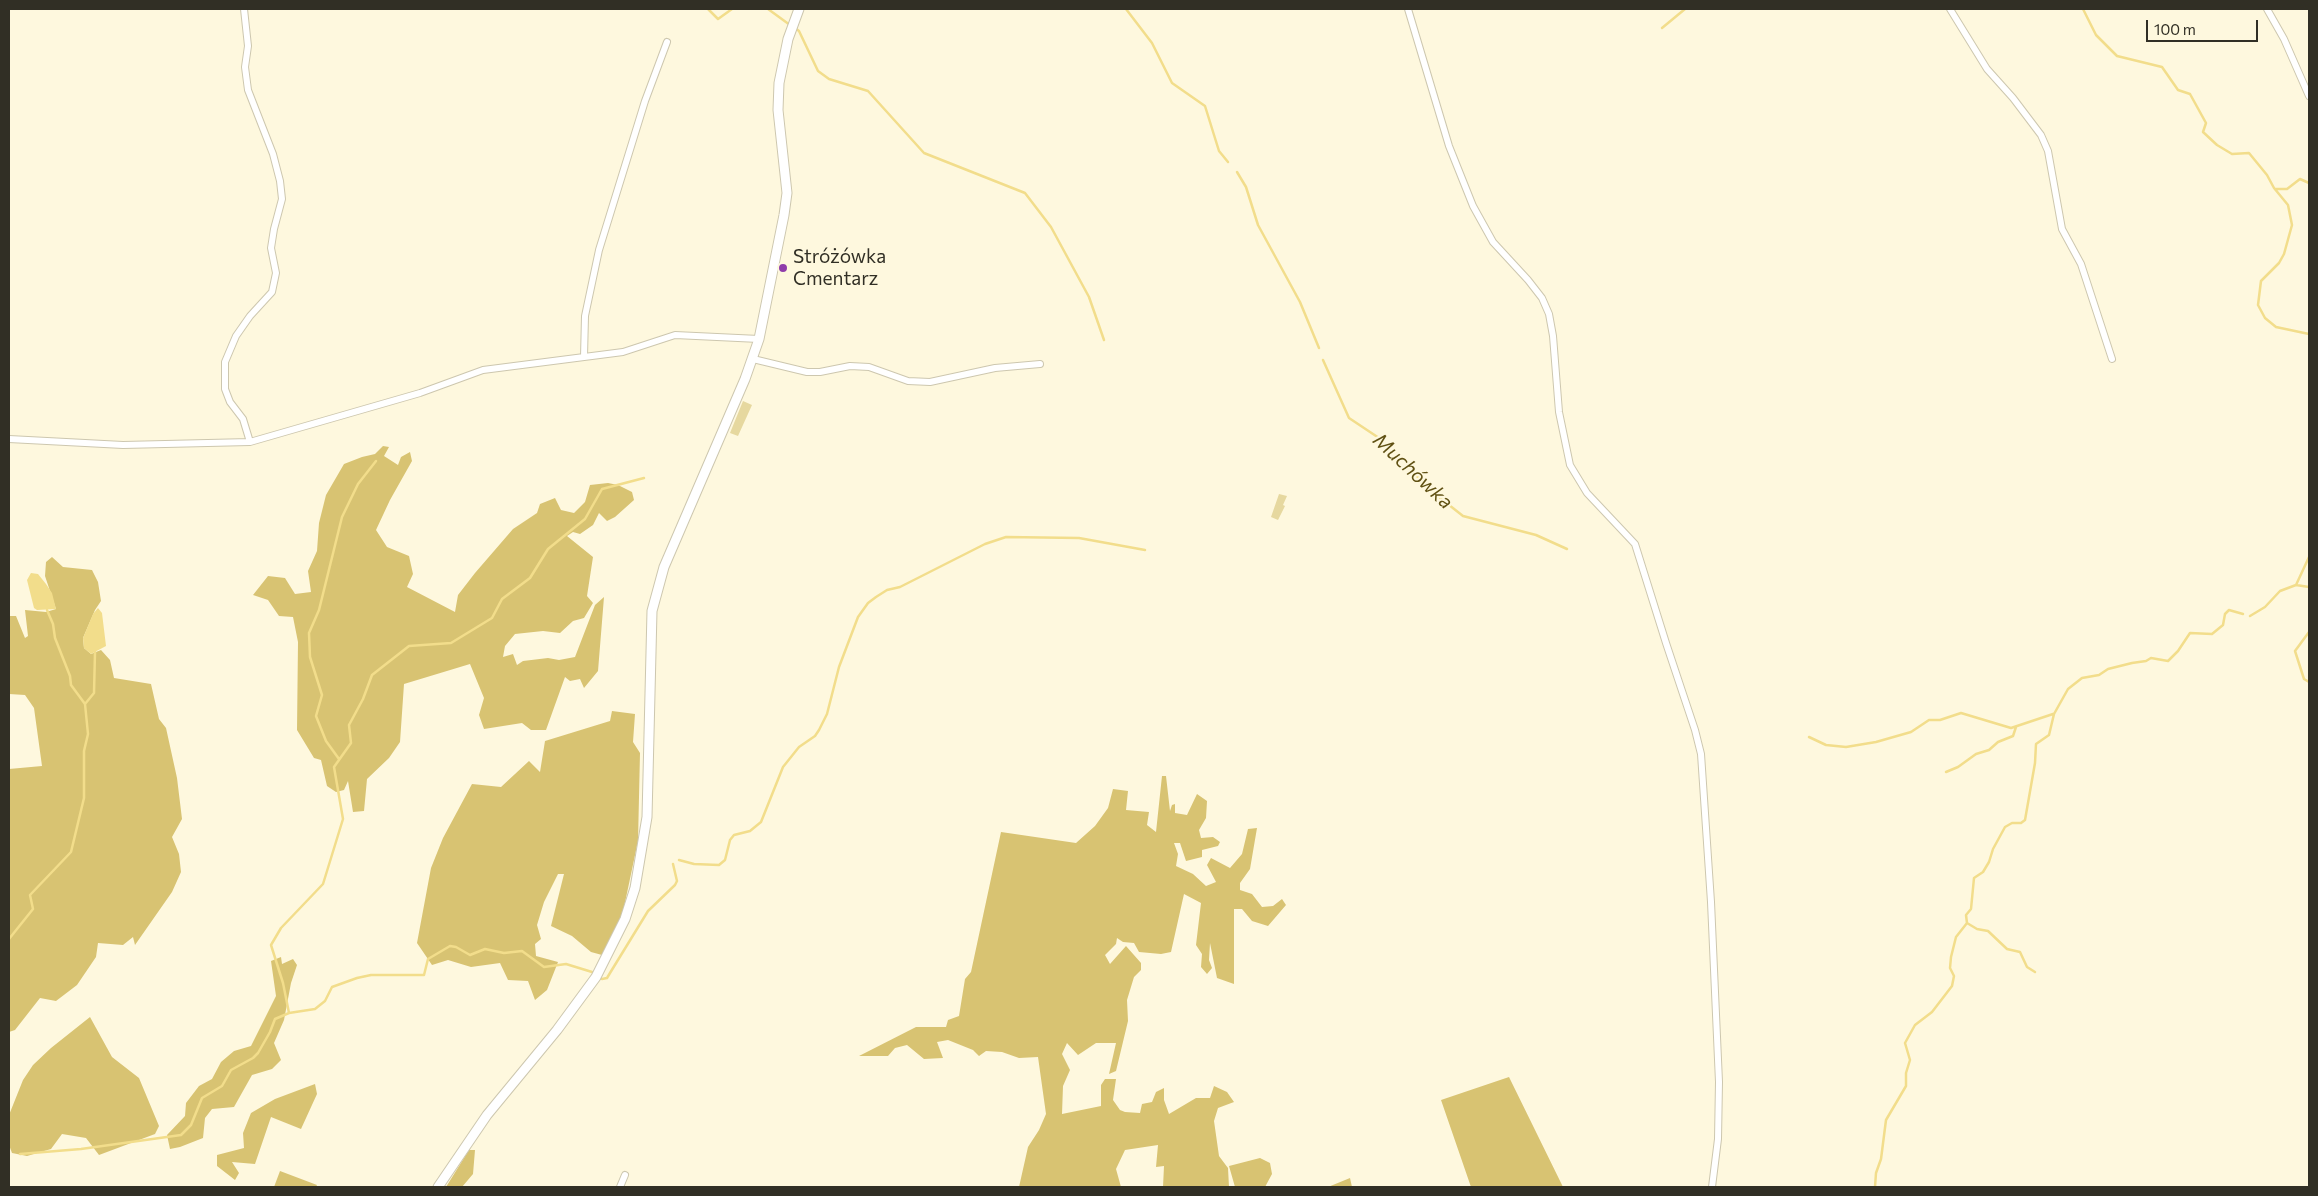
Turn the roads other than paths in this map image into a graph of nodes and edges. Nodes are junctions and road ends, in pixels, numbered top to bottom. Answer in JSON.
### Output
{"nodes":[{"id":1,"x":244,"y":9,"type":"edge"},
{"id":2,"x":799,"y":9,"type":"edge"},
{"id":3,"x":1408,"y":9,"type":"edge"},
{"id":4,"x":1950,"y":9,"type":"edge"},
{"id":5,"x":2267,"y":9,"type":"edge"},
{"id":6,"x":667,"y":42,"type":"dead end"},
{"id":7,"x":2309,"y":96,"type":"edge"},
{"id":8,"x":759,"y":339,"type":"junction"},
{"id":9,"x":584,"y":357,"type":"junction"},
{"id":10,"x":753,"y":359,"type":"junction"},
{"id":11,"x":2112,"y":359,"type":"dead end"},
{"id":12,"x":1040,"y":364,"type":"dead end"},
{"id":13,"x":9,"y":440,"type":"edge"},
{"id":14,"x":250,"y":442,"type":"junction"},
{"id":15,"x":625,"y":1175,"type":"dead end"},
{"id":16,"x":438,"y":1187,"type":"edge"},
{"id":17,"x":620,"y":1187,"type":"edge"},
{"id":18,"x":1712,"y":1187,"type":"edge"}],
"edges":[{"from":1,"to":14,"type":"street"},
{"from":2,"to":8,"type":"main road"},
{"from":3,"to":18,"type":"street"},
{"from":4,"to":11,"type":"street"},
{"from":5,"to":7,"type":"street"},
{"from":6,"to":9,"type":"street"},
{"from":8,"to":9,"type":"street"},
{"from":8,"to":10,"type":"main road"},
{"from":9,"to":14,"type":"street"},
{"from":10,"to":12,"type":"street"},
{"from":10,"to":16,"type":"main road"},
{"from":13,"to":14,"type":"street"},
{"from":15,"to":17,"type":"street"}]}
